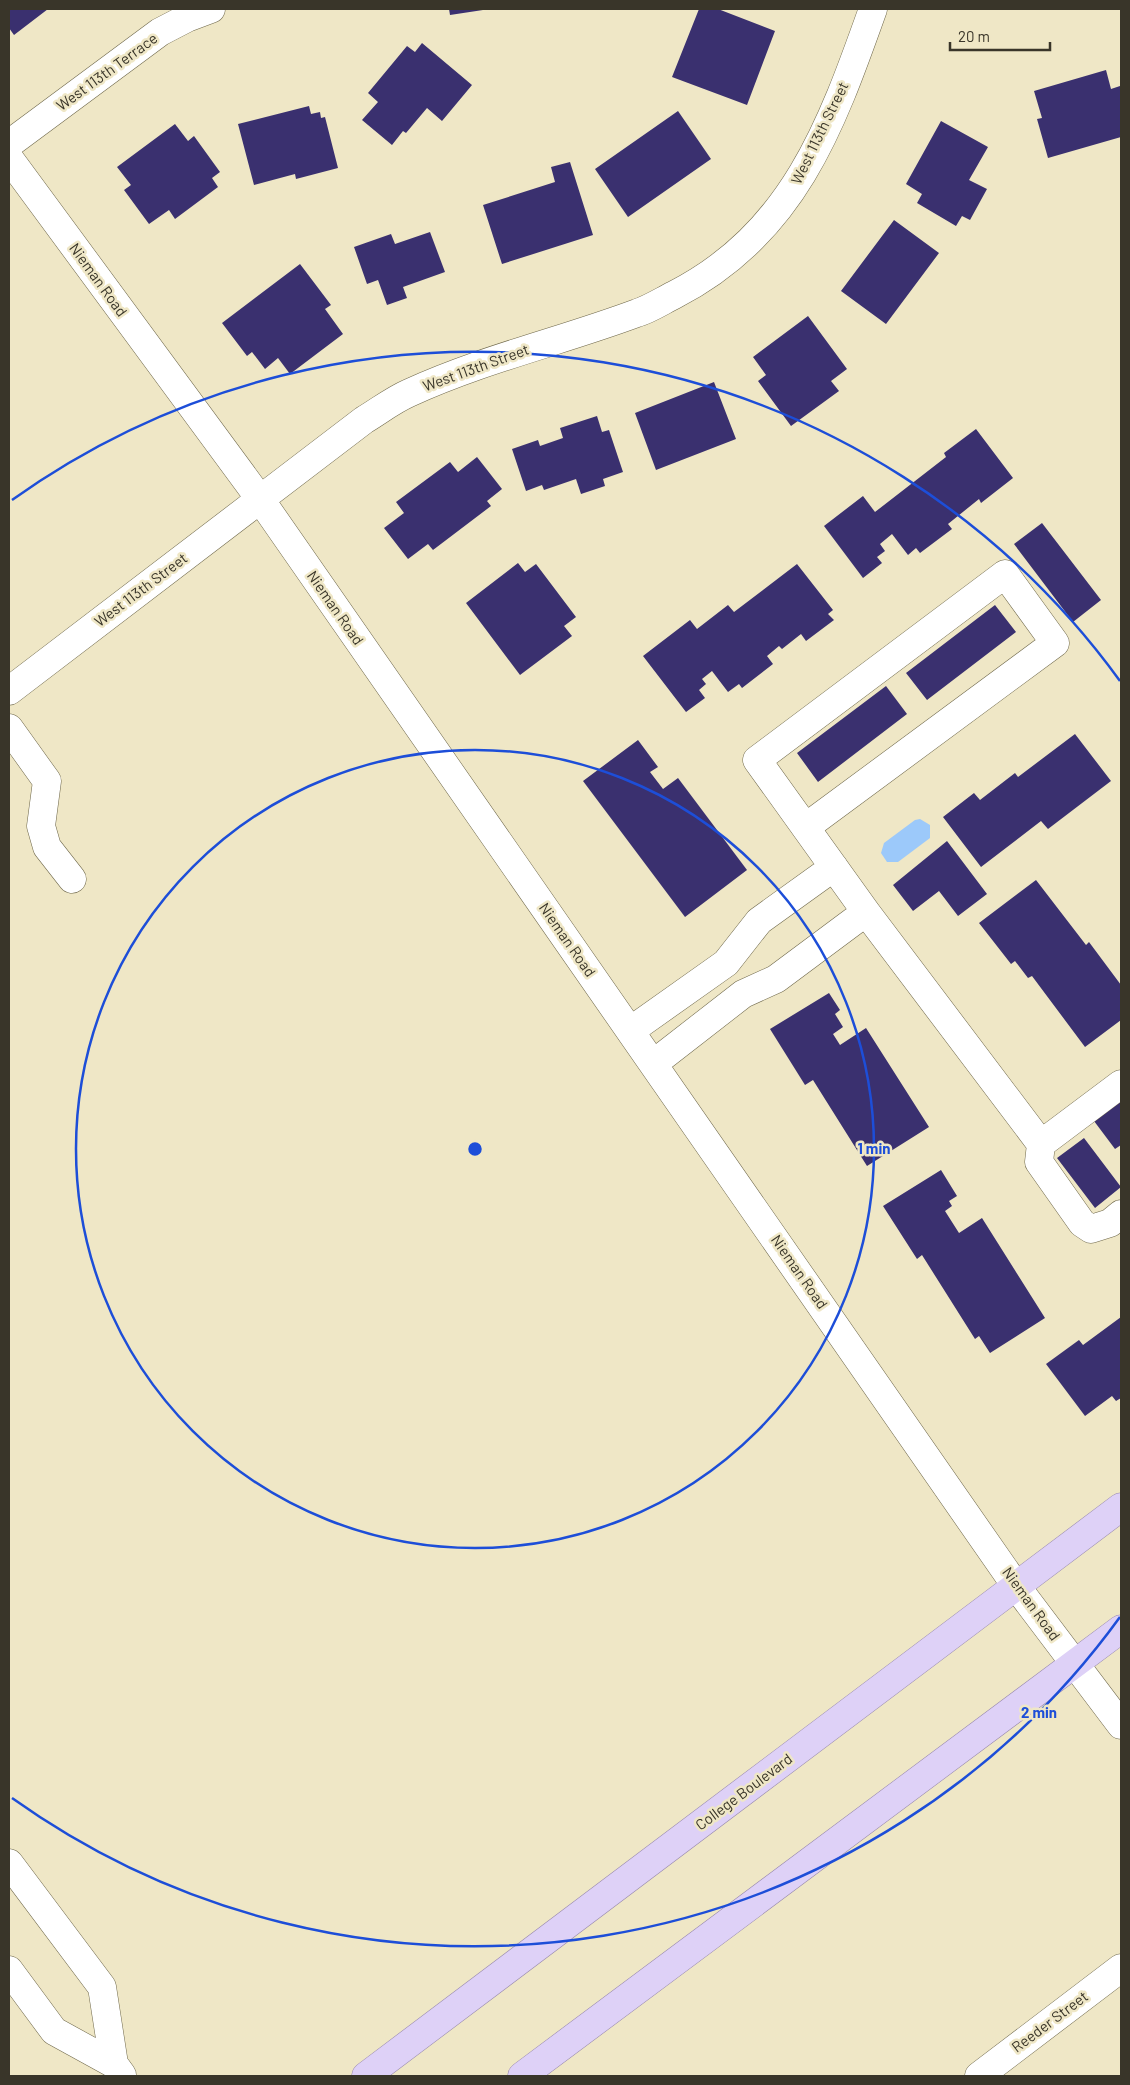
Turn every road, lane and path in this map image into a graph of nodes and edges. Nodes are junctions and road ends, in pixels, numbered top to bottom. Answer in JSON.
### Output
{"nodes":[{"id":1,"x":211,"y":9,"type":"edge"},
{"id":2,"x":873,"y":9,"type":"edge"},
{"id":3,"x":9,"y":144,"type":"edge"},
{"id":4,"x":9,"y":158,"type":"edge"},
{"id":5,"x":260,"y":499,"type":"junction"},
{"id":6,"x":9,"y":691,"type":"edge"},
{"id":7,"x":9,"y":728,"type":"edge"},
{"id":8,"x":806,"y":827,"type":"junction"},
{"id":9,"x":834,"y":867,"type":"junction"},
{"id":10,"x":72,"y":878,"type":"dead end"},
{"id":11,"x":866,"y":912,"type":"junction"},
{"id":12,"x":630,"y":1031,"type":"junction"},
{"id":13,"x":653,"y":1064,"type":"junction"},
{"id":14,"x":1121,"y":1084,"type":"edge"},
{"id":15,"x":1040,"y":1144,"type":"junction"},
{"id":16,"x":1121,"y":1214,"type":"edge"},
{"id":17,"x":1121,"y":1507,"type":"edge"},
{"id":18,"x":1016,"y":1586,"type":"junction"},
{"id":19,"x":1121,"y":1629,"type":"edge"},
{"id":20,"x":1074,"y":1664,"type":"junction"},
{"id":21,"x":1121,"y":1725,"type":"edge"},
{"id":22,"x":9,"y":1863,"type":"edge"},
{"id":23,"x":1121,"y":1968,"type":"edge"},
{"id":24,"x":9,"y":1970,"type":"edge"},
{"id":25,"x":118,"y":2070,"type":"edge"},
{"id":26,"x":366,"y":2076,"type":"edge"},
{"id":27,"x":522,"y":2076,"type":"edge"},
{"id":28,"x":979,"y":2076,"type":"edge"}],
"edges":[{"from":1,"to":3,"type":"street","name":"West 113th Terrace"},
{"from":2,"to":5,"type":"street","name":"West 113th Street"},
{"from":4,"to":5,"type":"street","name":"Nieman Road"},
{"from":5,"to":6,"type":"street","name":"West 113th Street"},
{"from":5,"to":12,"type":"street","name":"Nieman Road"},
{"from":7,"to":10,"type":"street"},
{"from":8,"to":8,"type":"street"},
{"from":8,"to":9,"type":"street"},
{"from":9,"to":11,"type":"street"},
{"from":9,"to":12,"type":"street"},
{"from":11,"to":13,"type":"street"},
{"from":11,"to":15,"type":"street"},
{"from":12,"to":13,"type":"street","name":"Nieman Road"},
{"from":13,"to":18,"type":"street","name":"Nieman Road"},
{"from":14,"to":15,"type":"street"},
{"from":15,"to":16,"type":"street"},
{"from":17,"to":18,"type":"main road","name":"College Boulevard"},
{"from":18,"to":20,"type":"street","name":"Nieman Road"},
{"from":18,"to":26,"type":"main road","name":"College Boulevard"},
{"from":19,"to":20,"type":"main road"},
{"from":20,"to":21,"type":"street","name":"Nieman Road"},
{"from":20,"to":27,"type":"main road"},
{"from":22,"to":25,"type":"street"},
{"from":23,"to":28,"type":"street","name":"Reeder Street"},
{"from":24,"to":25,"type":"street"}]}
